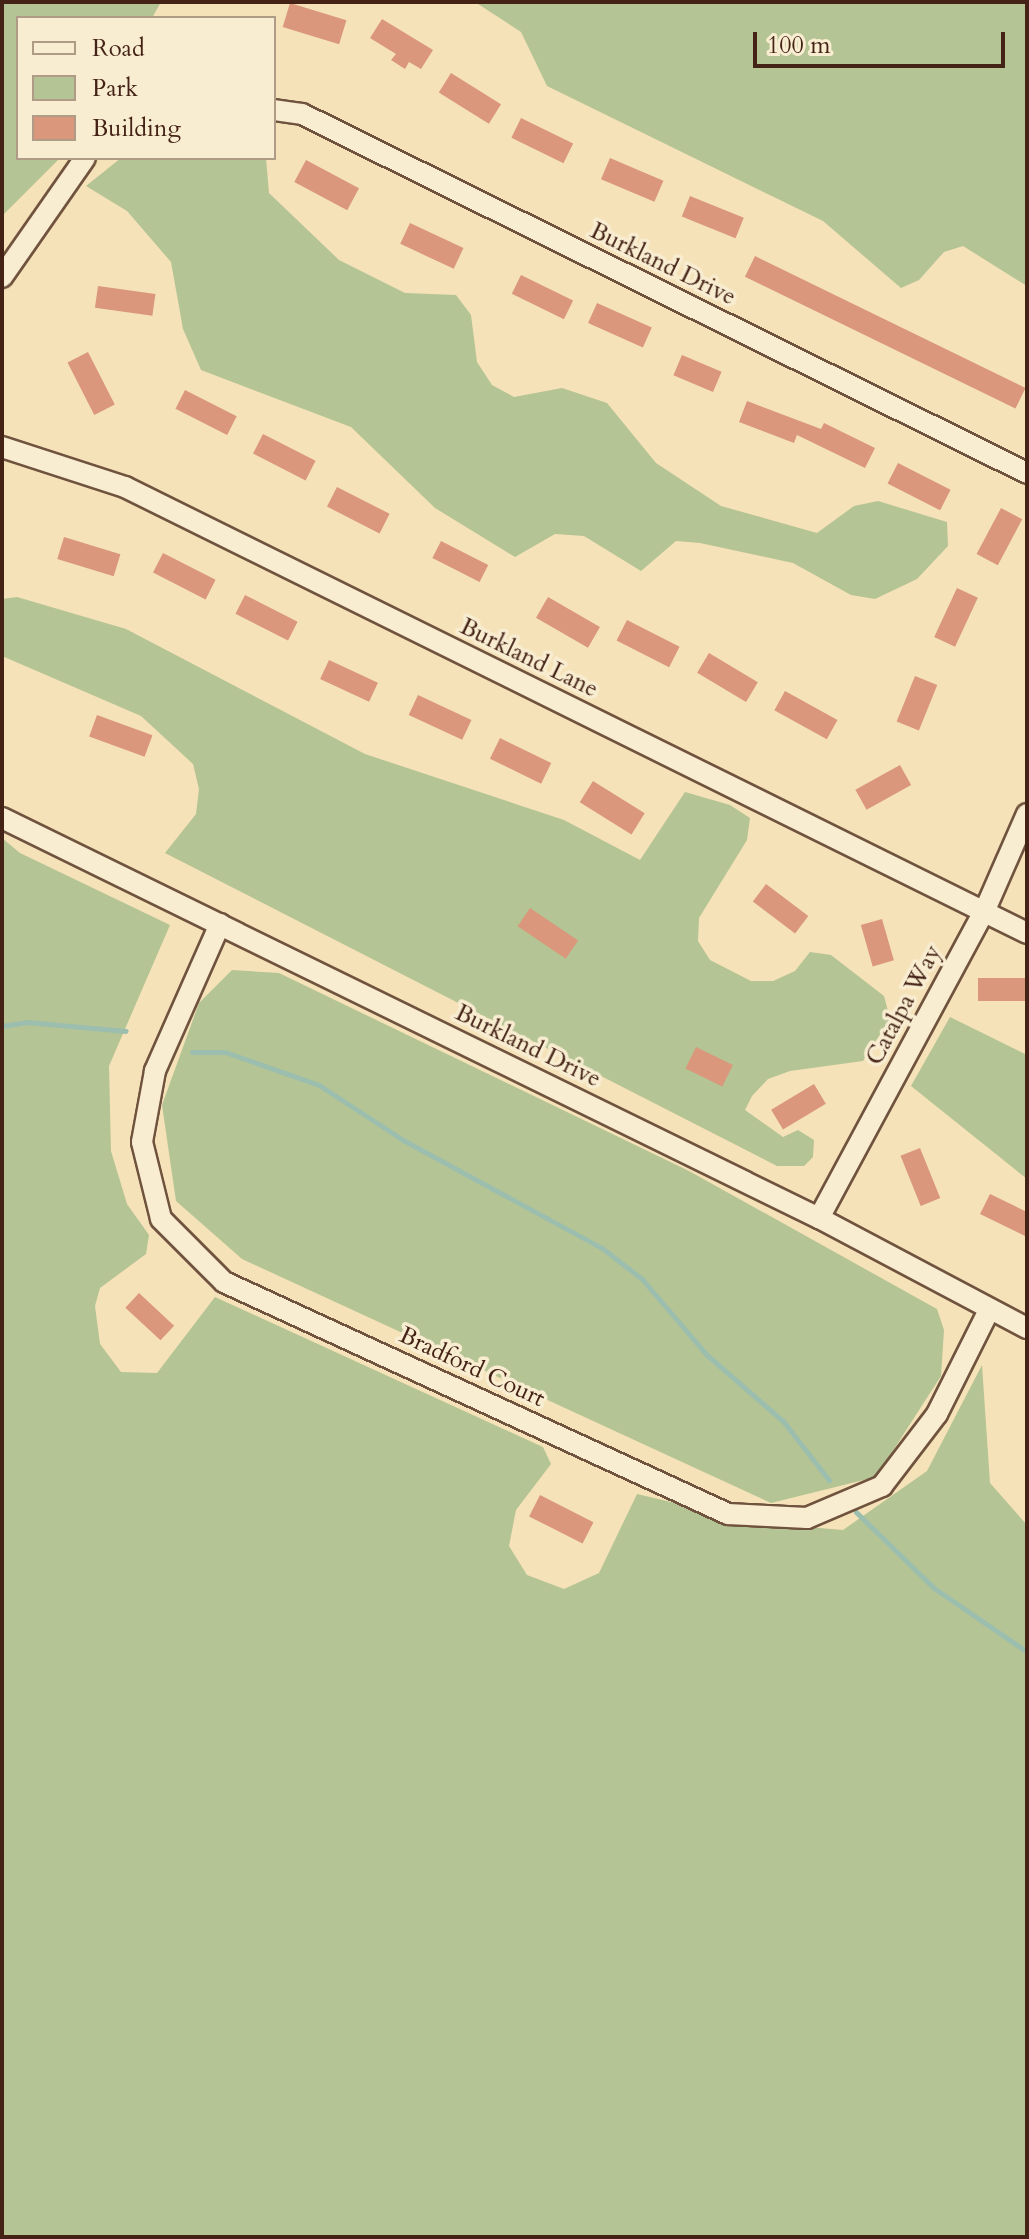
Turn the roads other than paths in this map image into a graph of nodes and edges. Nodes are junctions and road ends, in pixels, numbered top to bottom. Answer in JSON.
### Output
{"nodes":[{"id":1,"x":276,"y":110,"type":"edge"},
{"id":2,"x":84,"y":160,"type":"edge"},
{"id":3,"x":2,"y":277,"type":"edge"},
{"id":4,"x":2,"y":447,"type":"edge"},
{"id":5,"x":1027,"y":473,"type":"edge"},
{"id":6,"x":1027,"y":814,"type":"edge"},
{"id":7,"x":2,"y":818,"type":"edge"},
{"id":8,"x":984,"y":912,"type":"junction"},
{"id":9,"x":220,"y":924,"type":"junction"},
{"id":10,"x":1027,"y":933,"type":"edge"},
{"id":11,"x":819,"y":1218,"type":"junction"},
{"id":12,"x":989,"y":1310,"type":"junction"},
{"id":13,"x":1027,"y":1328,"type":"edge"}],
"edges":[{"from":1,"to":5,"type":"street","name":"Burkland Drive"},
{"from":2,"to":3,"type":"street"},
{"from":4,"to":8,"type":"street","name":"Burkland Lane"},
{"from":6,"to":8,"type":"street","name":"Catalpa Way"},
{"from":7,"to":9,"type":"street","name":"Burkland Drive"},
{"from":8,"to":10,"type":"street","name":"Burkland Lane"},
{"from":8,"to":11,"type":"street","name":"Catalpa Way"},
{"from":9,"to":11,"type":"street","name":"Burkland Drive"},
{"from":9,"to":12,"type":"street","name":"Bradford Court"},
{"from":11,"to":12,"type":"street","name":"Burkland Drive"},
{"from":12,"to":13,"type":"street","name":"Burkland Drive"}]}
